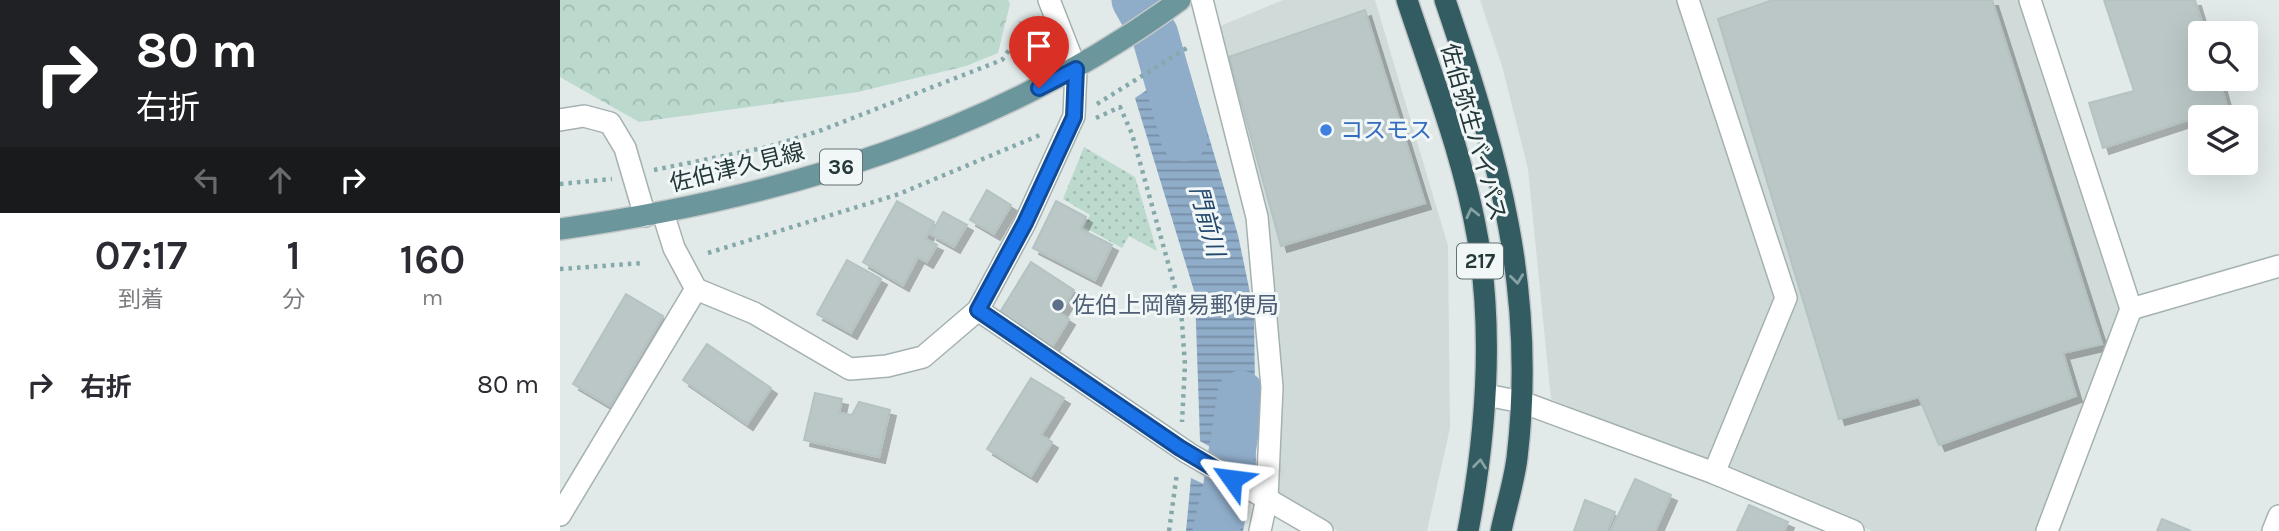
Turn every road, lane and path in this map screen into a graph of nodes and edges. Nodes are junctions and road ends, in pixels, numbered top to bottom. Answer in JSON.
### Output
{"nodes":[{"id":1,"x":1049,"y":0,"type":"edge"},
{"id":2,"x":1202,"y":0,"type":"edge"},
{"id":3,"x":1407,"y":0,"type":"edge"},
{"id":4,"x":1445,"y":0,"type":"edge"},
{"id":5,"x":1688,"y":0,"type":"edge"},
{"id":6,"x":2030,"y":0,"type":"edge"},
{"id":7,"x":1176,"y":3,"type":"edge"},
{"id":8,"x":1021,"y":22,"type":"dead end"},
{"id":9,"x":1185,"y":51,"type":"dead end"},
{"id":10,"x":1076,"y":69,"type":"junction"},
{"id":11,"x":1081,"y":113,"type":"junction"},
{"id":12,"x":560,"y":120,"type":"edge"},
{"id":13,"x":633,"y":174,"type":"junction"},
{"id":14,"x":560,"y":184,"type":"edge"},
{"id":15,"x":654,"y":214,"type":"junction"},
{"id":16,"x":560,"y":229,"type":"edge"},
{"id":17,"x":708,"y":253,"type":"dead end"},
{"id":18,"x":643,"y":263,"type":"dead end"},
{"id":19,"x":2279,"y":266,"type":"edge"},
{"id":20,"x":560,"y":269,"type":"edge"},
{"id":21,"x":696,"y":289,"type":"junction"},
{"id":22,"x":2131,"y":309,"type":"junction"},
{"id":23,"x":978,"y":310,"type":"junction"},
{"id":24,"x":1486,"y":395,"type":"junction"},
{"id":25,"x":1522,"y":402,"type":"junction"},
{"id":26,"x":1184,"y":450,"type":"junction"},
{"id":27,"x":1714,"y":473,"type":"junction"},
{"id":28,"x":1261,"y":495,"type":"junction"},
{"id":29,"x":560,"y":515,"type":"edge"},
{"id":30,"x":2279,"y":516,"type":"edge"},
{"id":31,"x":1169,"y":531,"type":"edge"},
{"id":32,"x":1260,"y":531,"type":"edge"},
{"id":33,"x":1322,"y":531,"type":"edge"},
{"id":34,"x":1468,"y":531,"type":"edge"},
{"id":35,"x":1501,"y":531,"type":"edge"},
{"id":36,"x":1853,"y":531,"type":"edge"},
{"id":37,"x":2047,"y":531,"type":"edge"},
{"id":38,"x":2273,"y":531,"type":"edge"}],
"edges":[{"from":1,"to":10,"type":"street"},
{"from":2,"to":28,"type":"street"},
{"from":24,"to":3,"type":"highway","name":"佐伯弥生バイパス","number":"217","one_way":true},
{"from":4,"to":25,"type":"highway","name":"佐伯弥生バイパス","number":"217","one_way":true},
{"from":5,"to":27,"type":"street"},
{"from":6,"to":22,"type":"street"},
{"from":7,"to":10,"type":"main road","name":"佐伯津久見線","number":"36"},
{"from":8,"to":13,"type":"path"},
{"from":9,"to":11,"type":"path"},
{"from":10,"to":11,"type":"street"},
{"from":10,"to":15,"type":"main road","name":"佐伯津久見線","number":"36"},
{"from":11,"to":17,"type":"path"},
{"from":11,"to":23,"type":"street"},
{"from":11,"to":26,"type":"path"},
{"from":12,"to":13,"type":"street"},
{"from":13,"to":14,"type":"path"},
{"from":13,"to":15,"type":"street"},
{"from":15,"to":16,"type":"main road","name":"佐伯津久見線","number":"36"},
{"from":15,"to":21,"type":"street"},
{"from":18,"to":20,"type":"path"},
{"from":19,"to":22,"type":"street"},
{"from":21,"to":23,"type":"street"},
{"from":21,"to":29,"type":"street"},
{"from":22,"to":37,"type":"street"},
{"from":23,"to":26,"type":"street"},
{"from":24,"to":25,"type":"street"},
{"from":34,"to":24,"type":"highway","name":"佐伯弥生バイパス","number":"217","one_way":true},
{"from":25,"to":27,"type":"street"},
{"from":25,"to":35,"type":"highway","name":"佐伯弥生バイパス","number":"217"},
{"from":26,"to":28,"type":"street"},
{"from":26,"to":31,"type":"path"},
{"from":27,"to":36,"type":"street"},
{"from":28,"to":32,"type":"street"},
{"from":28,"to":33,"type":"street"},
{"from":30,"to":38,"type":"street"}]}
